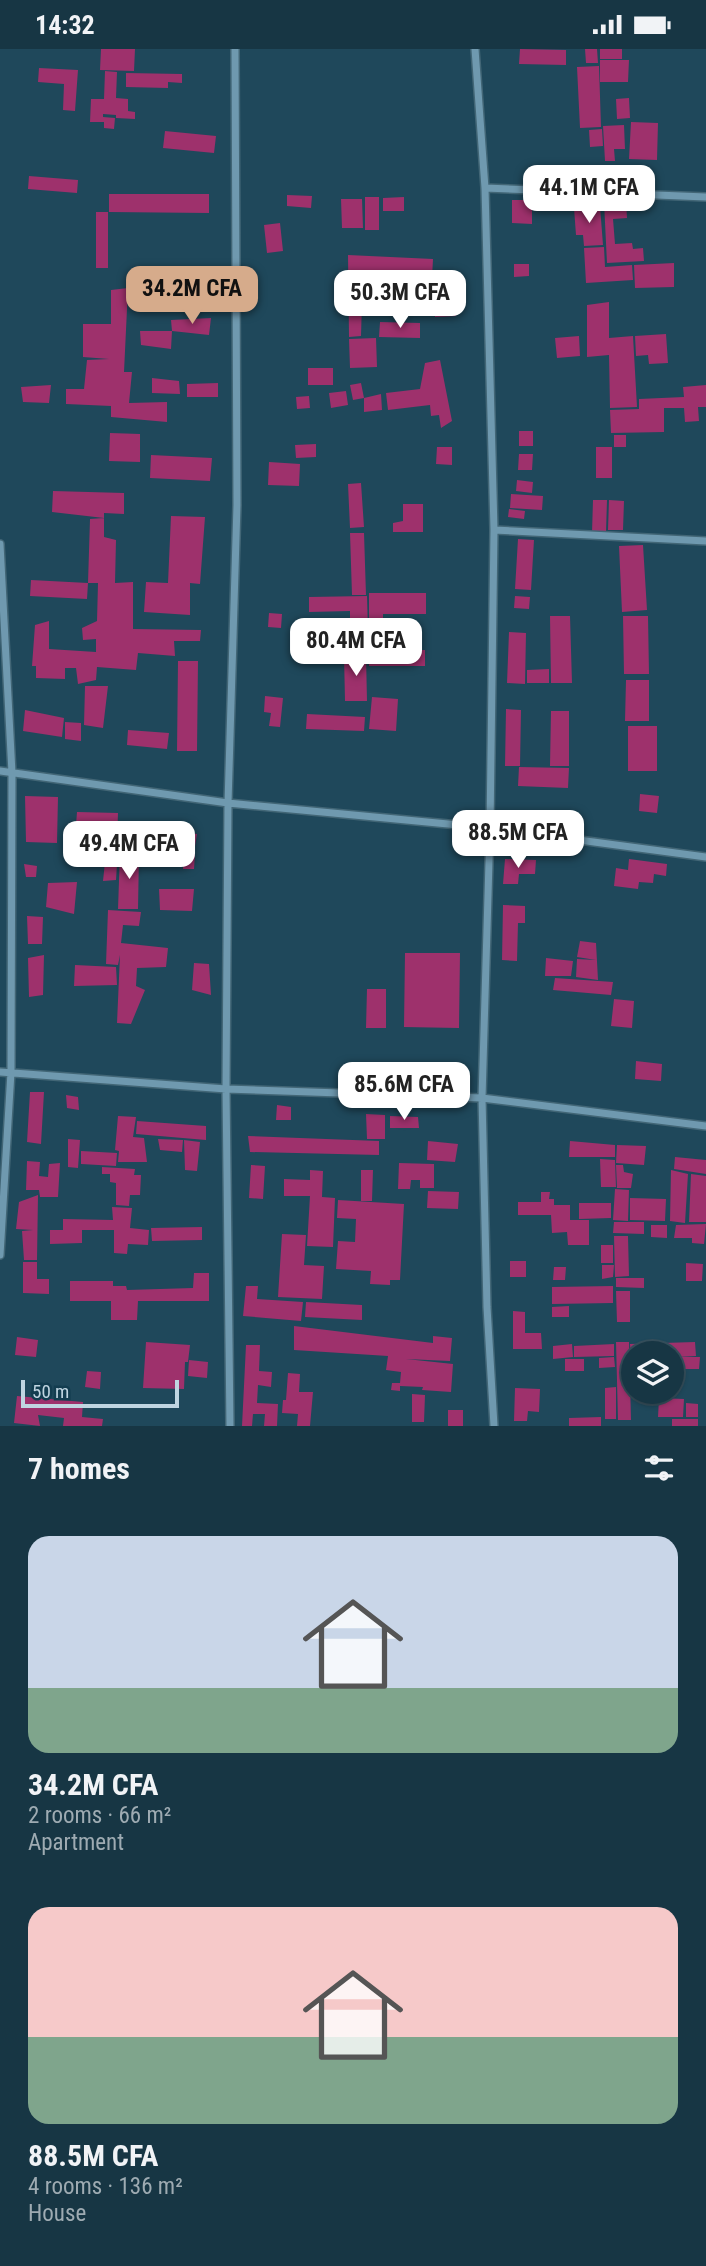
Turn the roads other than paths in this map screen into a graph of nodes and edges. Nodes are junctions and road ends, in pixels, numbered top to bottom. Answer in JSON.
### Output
{"nodes":[{"id":1,"x":235,"y":49,"type":"edge"},
{"id":2,"x":475,"y":49,"type":"edge"},
{"id":3,"x":485,"y":188,"type":"junction"},
{"id":4,"x":706,"y":197,"type":"edge"},
{"id":5,"x":494,"y":530,"type":"junction"},
{"id":6,"x":706,"y":541,"type":"edge"},
{"id":7,"x":0,"y":544,"type":"edge"},
{"id":8,"x":0,"y":771,"type":"edge"},
{"id":9,"x":12,"y":773,"type":"junction"},
{"id":10,"x":228,"y":803,"type":"junction"},
{"id":11,"x":490,"y":828,"type":"junction"},
{"id":12,"x":706,"y":857,"type":"edge"},
{"id":13,"x":0,"y":1072,"type":"edge"},
{"id":14,"x":11,"y":1072,"type":"junction"},
{"id":15,"x":226,"y":1089,"type":"junction"},
{"id":16,"x":482,"y":1098,"type":"junction"},
{"id":17,"x":706,"y":1126,"type":"edge"},
{"id":18,"x":0,"y":1255,"type":"edge"},
{"id":19,"x":230,"y":1426,"type":"edge"},
{"id":20,"x":494,"y":1426,"type":"edge"}],
"edges":[{"from":1,"to":10,"type":"street"},
{"from":2,"to":3,"type":"street"},
{"from":3,"to":4,"type":"street"},
{"from":3,"to":5,"type":"street"},
{"from":5,"to":6,"type":"street"},
{"from":5,"to":11,"type":"street"},
{"from":7,"to":9,"type":"street"},
{"from":8,"to":9,"type":"street"},
{"from":9,"to":10,"type":"street"},
{"from":9,"to":14,"type":"street"},
{"from":10,"to":11,"type":"street"},
{"from":10,"to":15,"type":"street"},
{"from":11,"to":12,"type":"street"},
{"from":11,"to":16,"type":"street"},
{"from":13,"to":14,"type":"street"},
{"from":14,"to":15,"type":"street"},
{"from":14,"to":18,"type":"street"},
{"from":15,"to":16,"type":"street"},
{"from":15,"to":19,"type":"street"},
{"from":16,"to":17,"type":"street"},
{"from":16,"to":20,"type":"street"}]}
